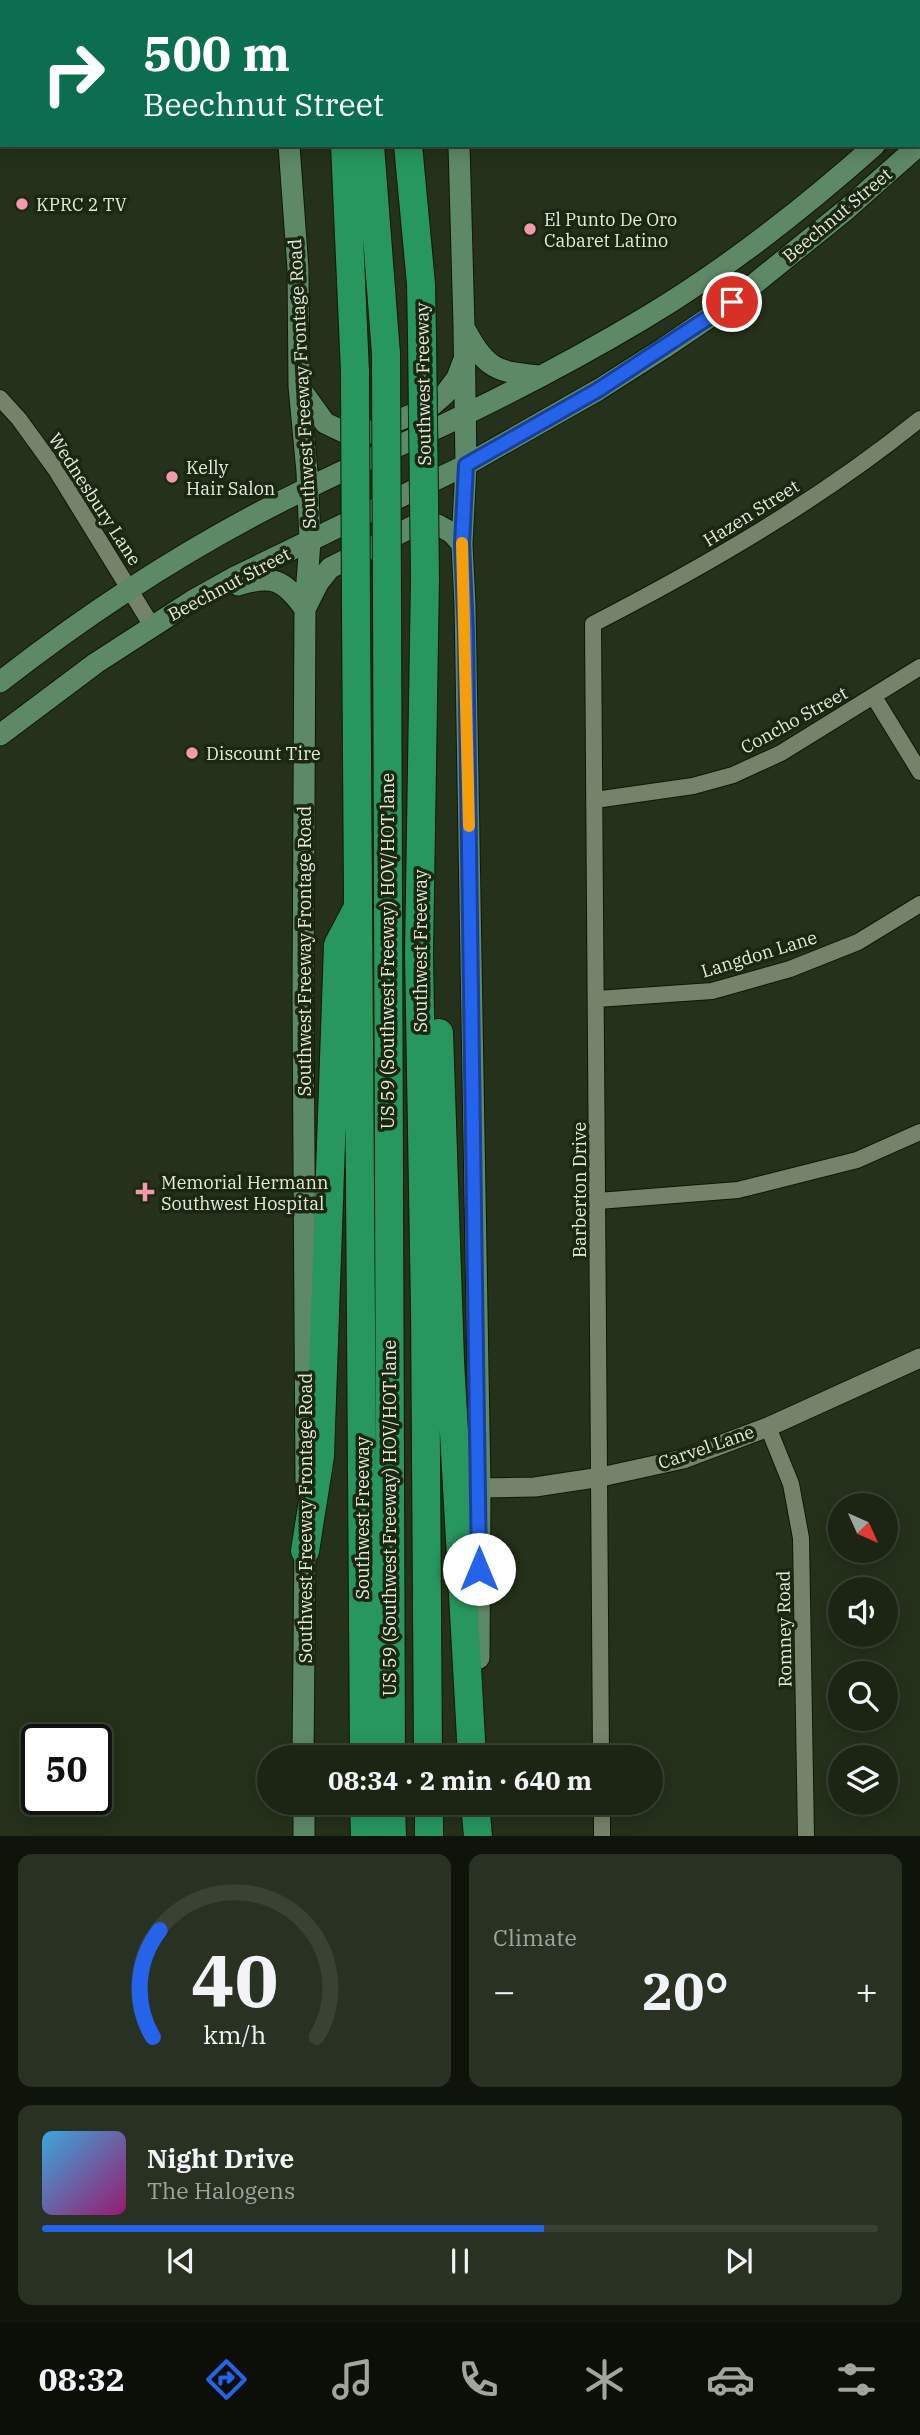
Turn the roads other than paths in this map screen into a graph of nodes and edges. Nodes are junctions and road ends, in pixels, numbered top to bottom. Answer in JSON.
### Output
{"nodes":[{"id":1,"x":289,"y":147,"type":"edge"},
{"id":2,"x":345,"y":147,"type":"edge"},
{"id":3,"x":370,"y":147,"type":"edge"},
{"id":4,"x":408,"y":147,"type":"edge"},
{"id":5,"x":458,"y":147,"type":"edge"},
{"id":6,"x":873,"y":147,"type":"edge"},
{"id":7,"x":917,"y":147,"type":"edge"},
{"id":8,"x":713,"y":275,"type":"junction"},
{"id":9,"x":732,"y":302,"type":"junction"},
{"id":10,"x":464,"y":327,"type":"junction"},
{"id":11,"x":464,"y":359,"type":"junction"},
{"id":12,"x":538,"y":376,"type":"junction"},
{"id":13,"x":299,"y":386,"type":"junction"},
{"id":14,"x":0,"y":398,"type":"edge"},
{"id":15,"x":465,"y":415,"type":"junction"},
{"id":16,"x":920,"y":419,"type":"edge"},
{"id":17,"x":466,"y":465,"type":"junction"},
{"id":18,"x":306,"y":488,"type":"junction"},
{"id":19,"x":310,"y":541,"type":"junction"},
{"id":20,"x":462,"y":544,"type":"junction"},
{"id":21,"x":129,"y":588,"type":"junction"},
{"id":22,"x":192,"y":601,"type":"junction"},
{"id":23,"x":305,"y":609,"type":"junction"},
{"id":24,"x":593,"y":624,"type":"joint"},
{"id":25,"x":152,"y":626,"type":"junction"},
{"id":26,"x":920,"y":667,"type":"edge"},
{"id":27,"x":0,"y":682,"type":"edge"},
{"id":28,"x":874,"y":697,"type":"junction"},
{"id":29,"x":0,"y":735,"type":"edge"},
{"id":30,"x":920,"y":772,"type":"edge"},
{"id":31,"x":595,"y":800,"type":"junction"},
{"id":32,"x":920,"y":904,"type":"edge"},
{"id":33,"x":358,"y":907,"type":"junction"},
{"id":34,"x":419,"y":954,"type":"junction"},
{"id":35,"x":597,"y":999,"type":"junction"},
{"id":36,"x":920,"y":1132,"type":"edge"},
{"id":37,"x":598,"y":1201,"type":"junction"},
{"id":38,"x":920,"y":1357,"type":"edge"},
{"id":39,"x":768,"y":1427,"type":"junction"},
{"id":40,"x":601,"y":1477,"type":"junction"},
{"id":41,"x":480,"y":1488,"type":"junction"},
{"id":42,"x":305,"y":1551,"type":"junction"},
{"id":43,"x":303,"y":1745,"type":"edge"},
{"id":44,"x":364,"y":1745,"type":"edge"},
{"id":45,"x":391,"y":1745,"type":"edge"},
{"id":46,"x":428,"y":1745,"type":"edge"},
{"id":47,"x":471,"y":1745,"type":"edge"},
{"id":48,"x":479,"y":1745,"type":"edge"},
{"id":49,"x":601,"y":1745,"type":"edge"},
{"id":50,"x":304,"y":1815,"type":"edge"},
{"id":51,"x":364,"y":1815,"type":"edge"},
{"id":52,"x":391,"y":1815,"type":"edge"},
{"id":53,"x":429,"y":1815,"type":"edge"},
{"id":54,"x":477,"y":1815,"type":"edge"},
{"id":55,"x":601,"y":1815,"type":"edge"},
{"id":56,"x":304,"y":1836,"type":"edge"},
{"id":57,"x":365,"y":1836,"type":"edge"},
{"id":58,"x":391,"y":1836,"type":"edge"},
{"id":59,"x":429,"y":1836,"type":"edge"},
{"id":60,"x":478,"y":1836,"type":"edge"},
{"id":61,"x":602,"y":1836,"type":"edge"},
{"id":62,"x":806,"y":1836,"type":"edge"}],
"edges":[{"from":1,"to":13,"type":"main road","name":"Southwest Freeway Frontage Road"},
{"from":2,"to":33,"type":"highway","name":"Southwest Freeway","bridge":true},
{"from":3,"to":45,"type":"highway","name":"US 59 (Southwest Freeway) HOV/HOT lane","bridge":true},
{"from":4,"to":34,"type":"highway","name":"Southwest Freeway","bridge":true},
{"from":5,"to":10,"type":"main road"},
{"from":6,"to":8,"type":"main road","name":"Beechnut Street"},
{"from":7,"to":9,"type":"main road","name":"Beechnut Street"},
{"from":8,"to":9,"type":"main road"},
{"from":8,"to":12,"type":"main road","name":"Beechnut Street"},
{"from":9,"to":17,"type":"main road","name":"Beechnut Street"},
{"from":10,"to":11,"type":"main road"},
{"from":10,"to":12,"type":"main road"},
{"from":11,"to":13,"type":"main road"},
{"from":11,"to":15,"type":"main road"},
{"from":12,"to":15,"type":"main road","name":"Beechnut Street"},
{"from":13,"to":18,"type":"main road","name":"Southwest Freeway Frontage Road"},
{"from":14,"to":21,"type":"street","name":"Wednesbury Lane"},
{"from":15,"to":17,"type":"main road"},
{"from":15,"to":18,"type":"main road","name":"Beechnut Street"},
{"from":16,"to":24,"type":"street","name":"Hazen Street"},
{"from":17,"to":19,"type":"main road","name":"Beechnut Street"},
{"from":17,"to":20,"type":"main road"},
{"from":18,"to":19,"type":"main road","name":"Southwest Freeway Frontage Road"},
{"from":18,"to":21,"type":"main road","name":"Beechnut Street"},
{"from":19,"to":22,"type":"main road","name":"Beechnut Street"},
{"from":19,"to":23,"type":"main road","name":"Southwest Freeway Frontage Road"},
{"from":20,"to":23,"type":"main road"},
{"from":20,"to":41,"type":"main road"},
{"from":21,"to":25,"type":"street","name":"Wednesbury Lane"},
{"from":21,"to":27,"type":"main road","name":"Beechnut Street"},
{"from":22,"to":23,"type":"main road"},
{"from":22,"to":25,"type":"main road","name":"Beechnut Street"},
{"from":23,"to":42,"type":"main road","name":"Southwest Freeway Frontage Road"},
{"from":24,"to":31,"type":"street","name":"Barberton Drive"},
{"from":25,"to":29,"type":"main road","name":"Beechnut Street"},
{"from":26,"to":28,"type":"street","name":"Concho Street"},
{"from":28,"to":30,"type":"street"},
{"from":28,"to":31,"type":"street","name":"Concho Street"},
{"from":31,"to":35,"type":"street","name":"Barberton Drive"},
{"from":32,"to":35,"type":"street","name":"Langdon Lane"},
{"from":33,"to":42,"type":"highway"},
{"from":33,"to":44,"type":"highway","name":"Southwest Freeway"},
{"from":34,"to":46,"type":"highway","name":"Southwest Freeway"},
{"from":34,"to":47,"type":"highway"},
{"from":35,"to":37,"type":"street","name":"Barberton Drive"},
{"from":36,"to":37,"type":"street"},
{"from":37,"to":40,"type":"street","name":"Barberton Drive"},
{"from":38,"to":39,"type":"street","name":"Carvel Lane"},
{"from":39,"to":40,"type":"street","name":"Carvel Lane"},
{"from":39,"to":62,"type":"street","name":"Romney Road"},
{"from":40,"to":41,"type":"street","name":"Carvel Lane"},
{"from":40,"to":49,"type":"street","name":"Barberton Drive"},
{"from":41,"to":48,"type":"main road"},
{"from":42,"to":43,"type":"main road","name":"Southwest Freeway Frontage Road"},
{"from":50,"to":56,"type":"main road"},
{"from":51,"to":57,"type":"highway"},
{"from":52,"to":58,"type":"highway"},
{"from":53,"to":59,"type":"highway"},
{"from":54,"to":60,"type":"highway"},
{"from":55,"to":61,"type":"street"}]}
